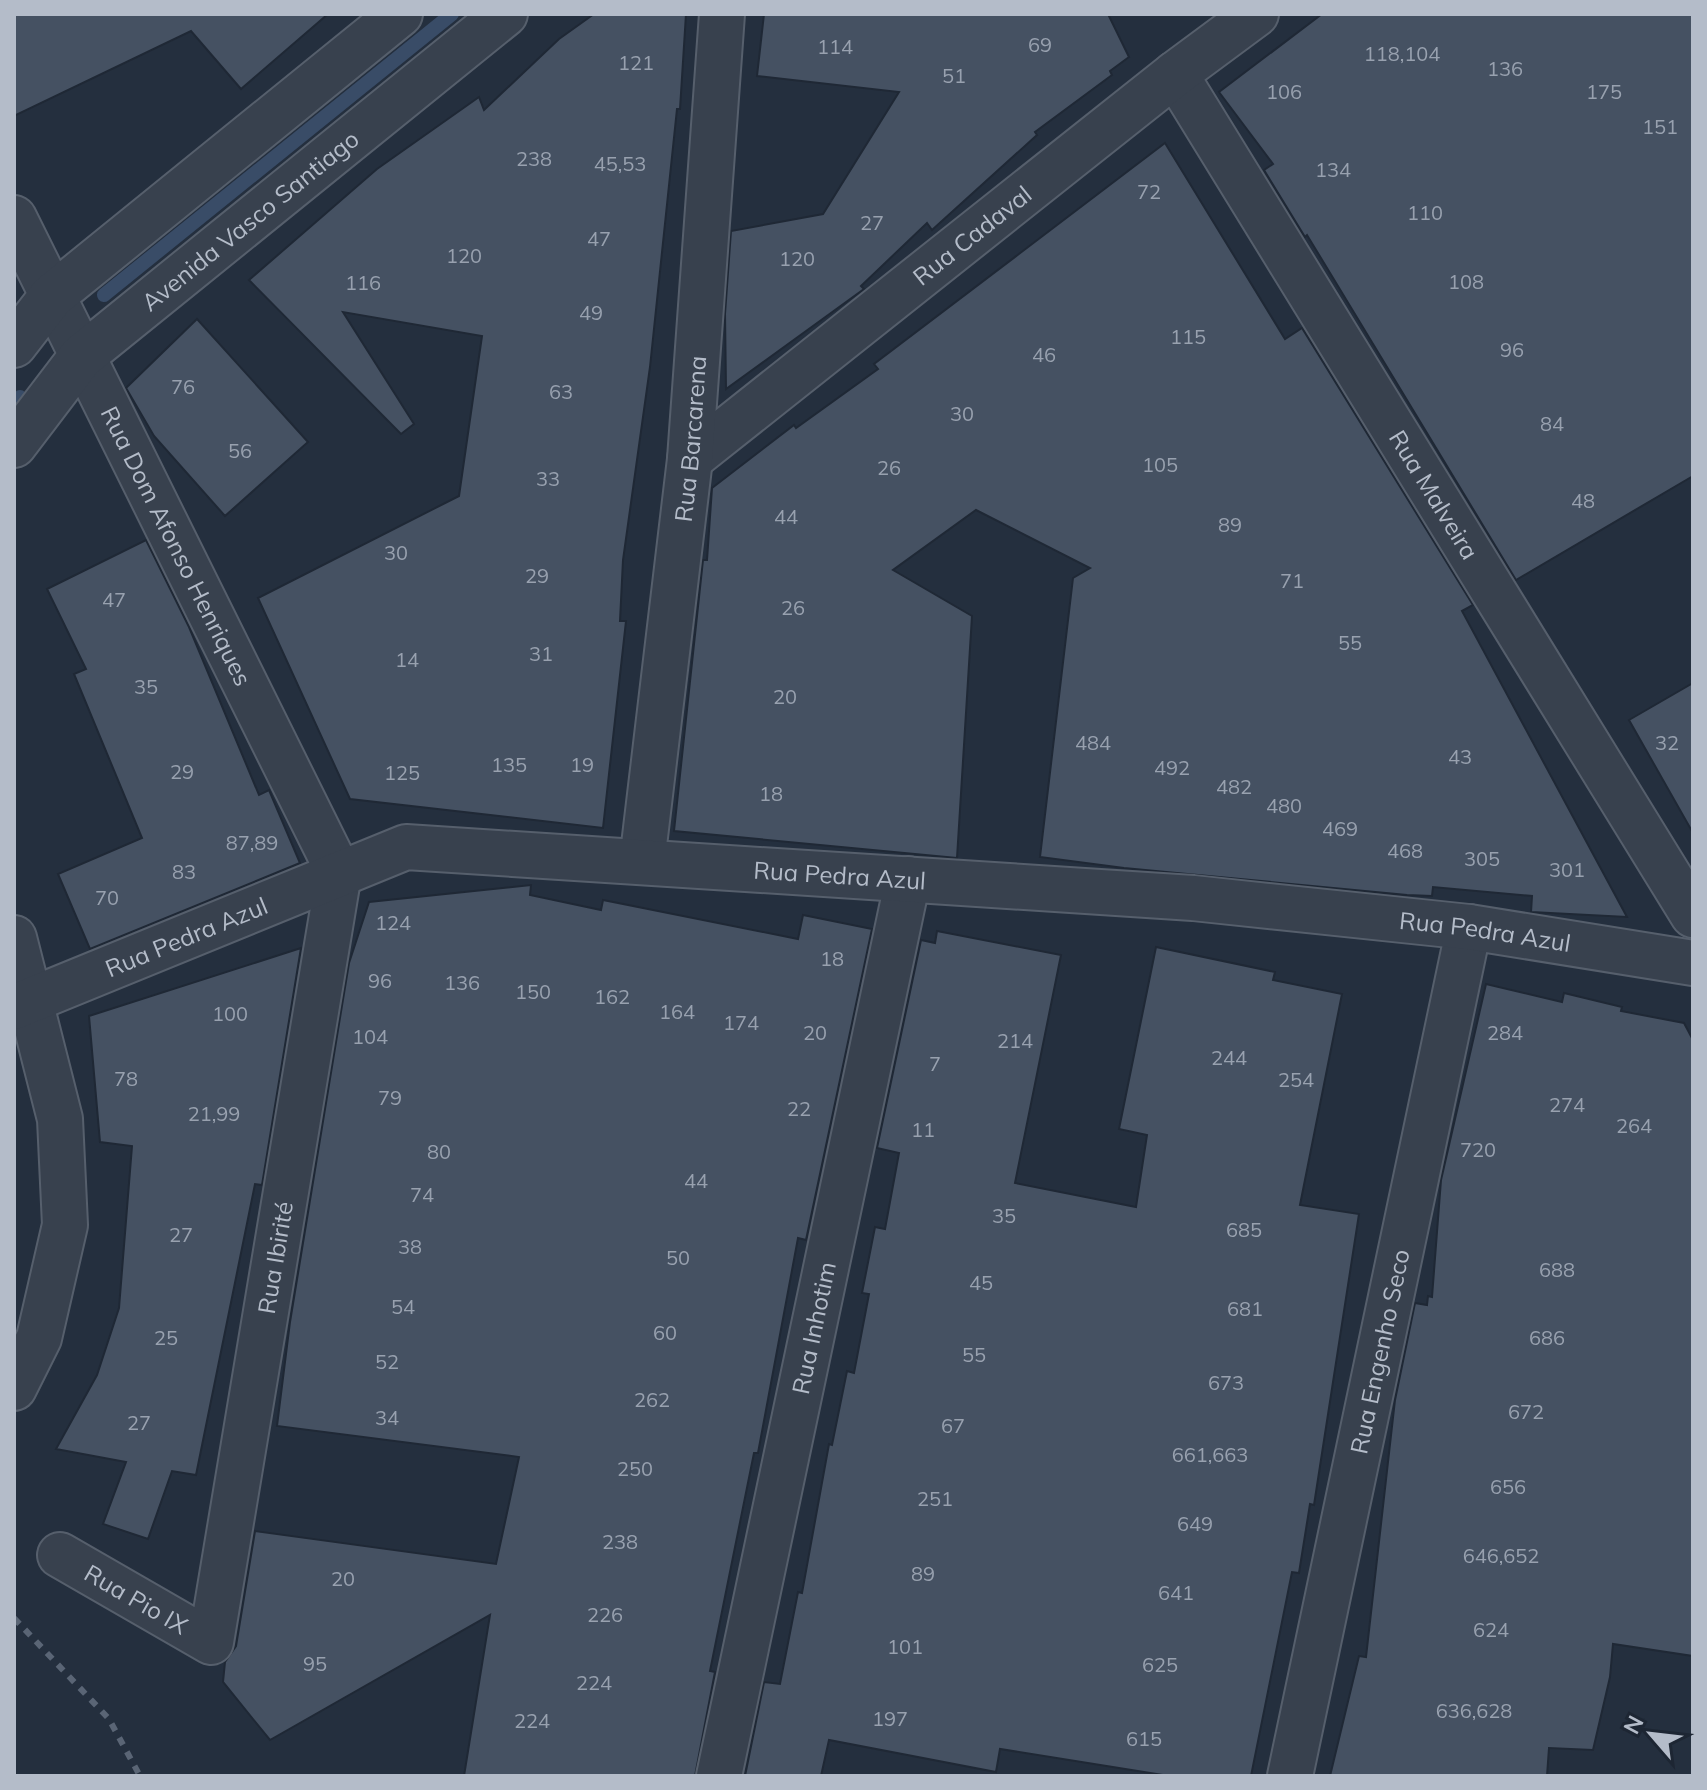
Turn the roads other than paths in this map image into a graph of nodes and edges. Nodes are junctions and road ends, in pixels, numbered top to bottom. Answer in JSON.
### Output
{"nodes":[{"id":1,"x":400,"y":14,"type":"edge"},
{"id":2,"x":505,"y":14,"type":"edge"},
{"id":3,"x":722,"y":14,"type":"edge"},
{"id":4,"x":1256,"y":14,"type":"edge"},
{"id":5,"x":1175,"y":74,"type":"junction"},
{"id":6,"x":14,"y":218,"type":"edge"},
{"id":7,"x":52,"y":296,"type":"junction"},
{"id":8,"x":14,"y":328,"type":"edge"},
{"id":9,"x":14,"y":345,"type":"edge"},
{"id":10,"x":81,"y":357,"type":"junction"},
{"id":11,"x":14,"y":445,"type":"edge"},
{"id":12,"x":690,"y":459,"type":"junction"},
{"id":13,"x":642,"y":862,"type":"junction"},
{"id":14,"x":339,"y":873,"type":"junction"},
{"id":15,"x":908,"y":879,"type":"junction"},
{"id":16,"x":1693,"y":915,"type":"edge"},
{"id":17,"x":1469,"y":927,"type":"junction"},
{"id":18,"x":14,"y":938,"type":"edge"},
{"id":19,"x":1693,"y":963,"type":"edge"},
{"id":20,"x":22,"y":1004,"type":"edge"},
{"id":21,"x":14,"y":1388,"type":"edge"},
{"id":22,"x":60,"y":1555,"type":"dead end"},
{"id":23,"x":211,"y":1642,"type":"joint"},
{"id":24,"x":719,"y":1776,"type":"edge"},
{"id":25,"x":1290,"y":1776,"type":"edge"}],
"edges":[{"from":1,"to":7,"type":"street"},
{"from":2,"to":10,"type":"street","name":"Avenida Vasco Santiago"},
{"from":3,"to":12,"type":"street","name":"Rua Barcarena"},
{"from":4,"to":5,"type":"street","name":"Rua Cadaval"},
{"from":5,"to":12,"type":"street","name":"Rua Cadaval"},
{"from":5,"to":16,"type":"street","name":"Rua Malveira"},
{"from":6,"to":7,"type":"street","name":"Rua Dom Afonso Henriques"},
{"from":7,"to":8,"type":"street"},
{"from":7,"to":9,"type":"street"},
{"from":7,"to":10,"type":"street","name":"Rua Dom Afonso Henriques"},
{"from":10,"to":11,"type":"street","name":"Avenida Vasco Santiago"},
{"from":10,"to":14,"type":"street","name":"Rua Dom Afonso Henriques"},
{"from":12,"to":13,"type":"street","name":"Rua Barcarena"},
{"from":13,"to":14,"type":"street","name":"Rua Pedra Azul"},
{"from":13,"to":15,"type":"street","name":"Rua Pedra Azul"},
{"from":14,"to":20,"type":"street","name":"Rua Pedra Azul"},
{"from":14,"to":23,"type":"street","name":"Rua Ibirité"},
{"from":15,"to":17,"type":"street","name":"Rua Pedra Azul"},
{"from":15,"to":24,"type":"street","name":"Rua Inhotim"},
{"from":17,"to":19,"type":"street","name":"Rua Pedra Azul"},
{"from":17,"to":25,"type":"street","name":"Rua Engenho Seco"},
{"from":18,"to":20,"type":"street"},
{"from":20,"to":21,"type":"street"},
{"from":22,"to":23,"type":"street","name":"Rua Pio IX"}]}
